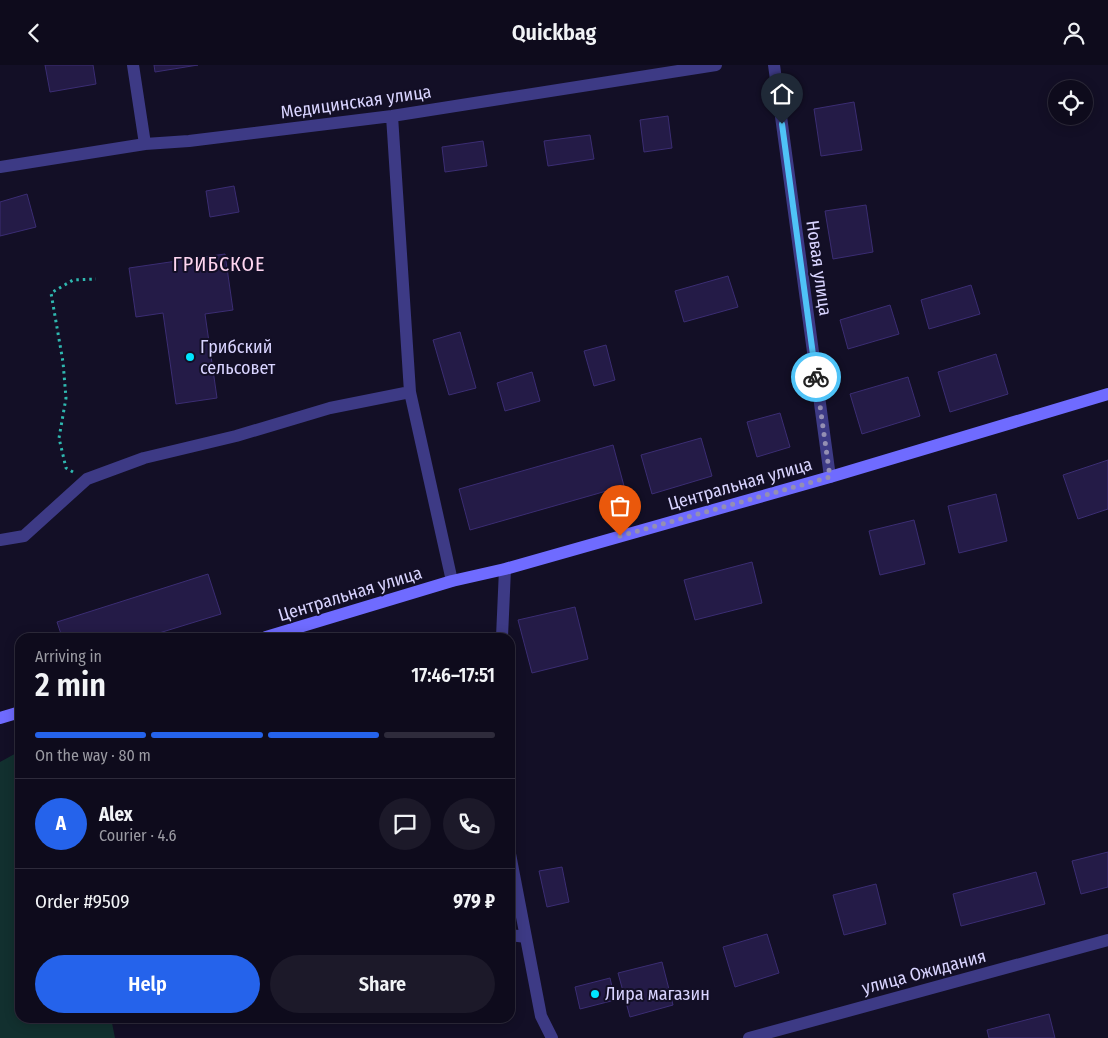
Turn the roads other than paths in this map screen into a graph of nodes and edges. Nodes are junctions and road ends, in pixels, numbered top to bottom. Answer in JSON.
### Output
{"nodes":[{"id":1,"x":133,"y":65,"type":"edge"},
{"id":2,"x":716,"y":65,"type":"edge"},
{"id":3,"x":774,"y":65,"type":"edge"},
{"id":4,"x":392,"y":117,"type":"junction"},
{"id":5,"x":145,"y":144,"type":"junction"},
{"id":6,"x":0,"y":167,"type":"edge"},
{"id":7,"x":410,"y":392,"type":"junction"},
{"id":8,"x":1108,"y":394,"type":"edge"},
{"id":9,"x":830,"y":477,"type":"junction"},
{"id":10,"x":0,"y":540,"type":"edge"},
{"id":11,"x":505,"y":569,"type":"junction"},
{"id":12,"x":452,"y":581,"type":"junction"},
{"id":13,"x":279,"y":633,"type":"edge"},
{"id":14,"x":502,"y":633,"type":"edge"},
{"id":15,"x":15,"y":714,"type":"edge"},
{"id":16,"x":0,"y":718,"type":"edge"},
{"id":17,"x":515,"y":880,"type":"edge"},
{"id":18,"x":515,"y":936,"type":"edge"},
{"id":19,"x":526,"y":937,"type":"junction"},
{"id":20,"x":1108,"y":939,"type":"edge"},
{"id":21,"x":552,"y":1038,"type":"edge"},
{"id":22,"x":748,"y":1038,"type":"edge"}],
"edges":[{"from":1,"to":5,"type":"street"},
{"from":2,"to":4,"type":"street","name":"Медицинская улица"},
{"from":3,"to":9,"type":"street","name":"Новая улица"},
{"from":4,"to":5,"type":"street","name":"Медицинская улица"},
{"from":4,"to":7,"type":"street"},
{"from":5,"to":6,"type":"street","name":"Медицинская улица"},
{"from":7,"to":10,"type":"street"},
{"from":7,"to":12,"type":"street"},
{"from":8,"to":9,"type":"street","name":"Центральная улица"},
{"from":9,"to":11,"type":"street","name":"Центральная улица"},
{"from":11,"to":12,"type":"street","name":"Центральная улица"},
{"from":11,"to":14,"type":"street"},
{"from":12,"to":13,"type":"street","name":"Центральная улица"},
{"from":15,"to":16,"type":"street"},
{"from":17,"to":19,"type":"street"},
{"from":18,"to":19,"type":"street"},
{"from":19,"to":21,"type":"street"},
{"from":20,"to":22,"type":"street","name":"улица Ожидания"}]}
